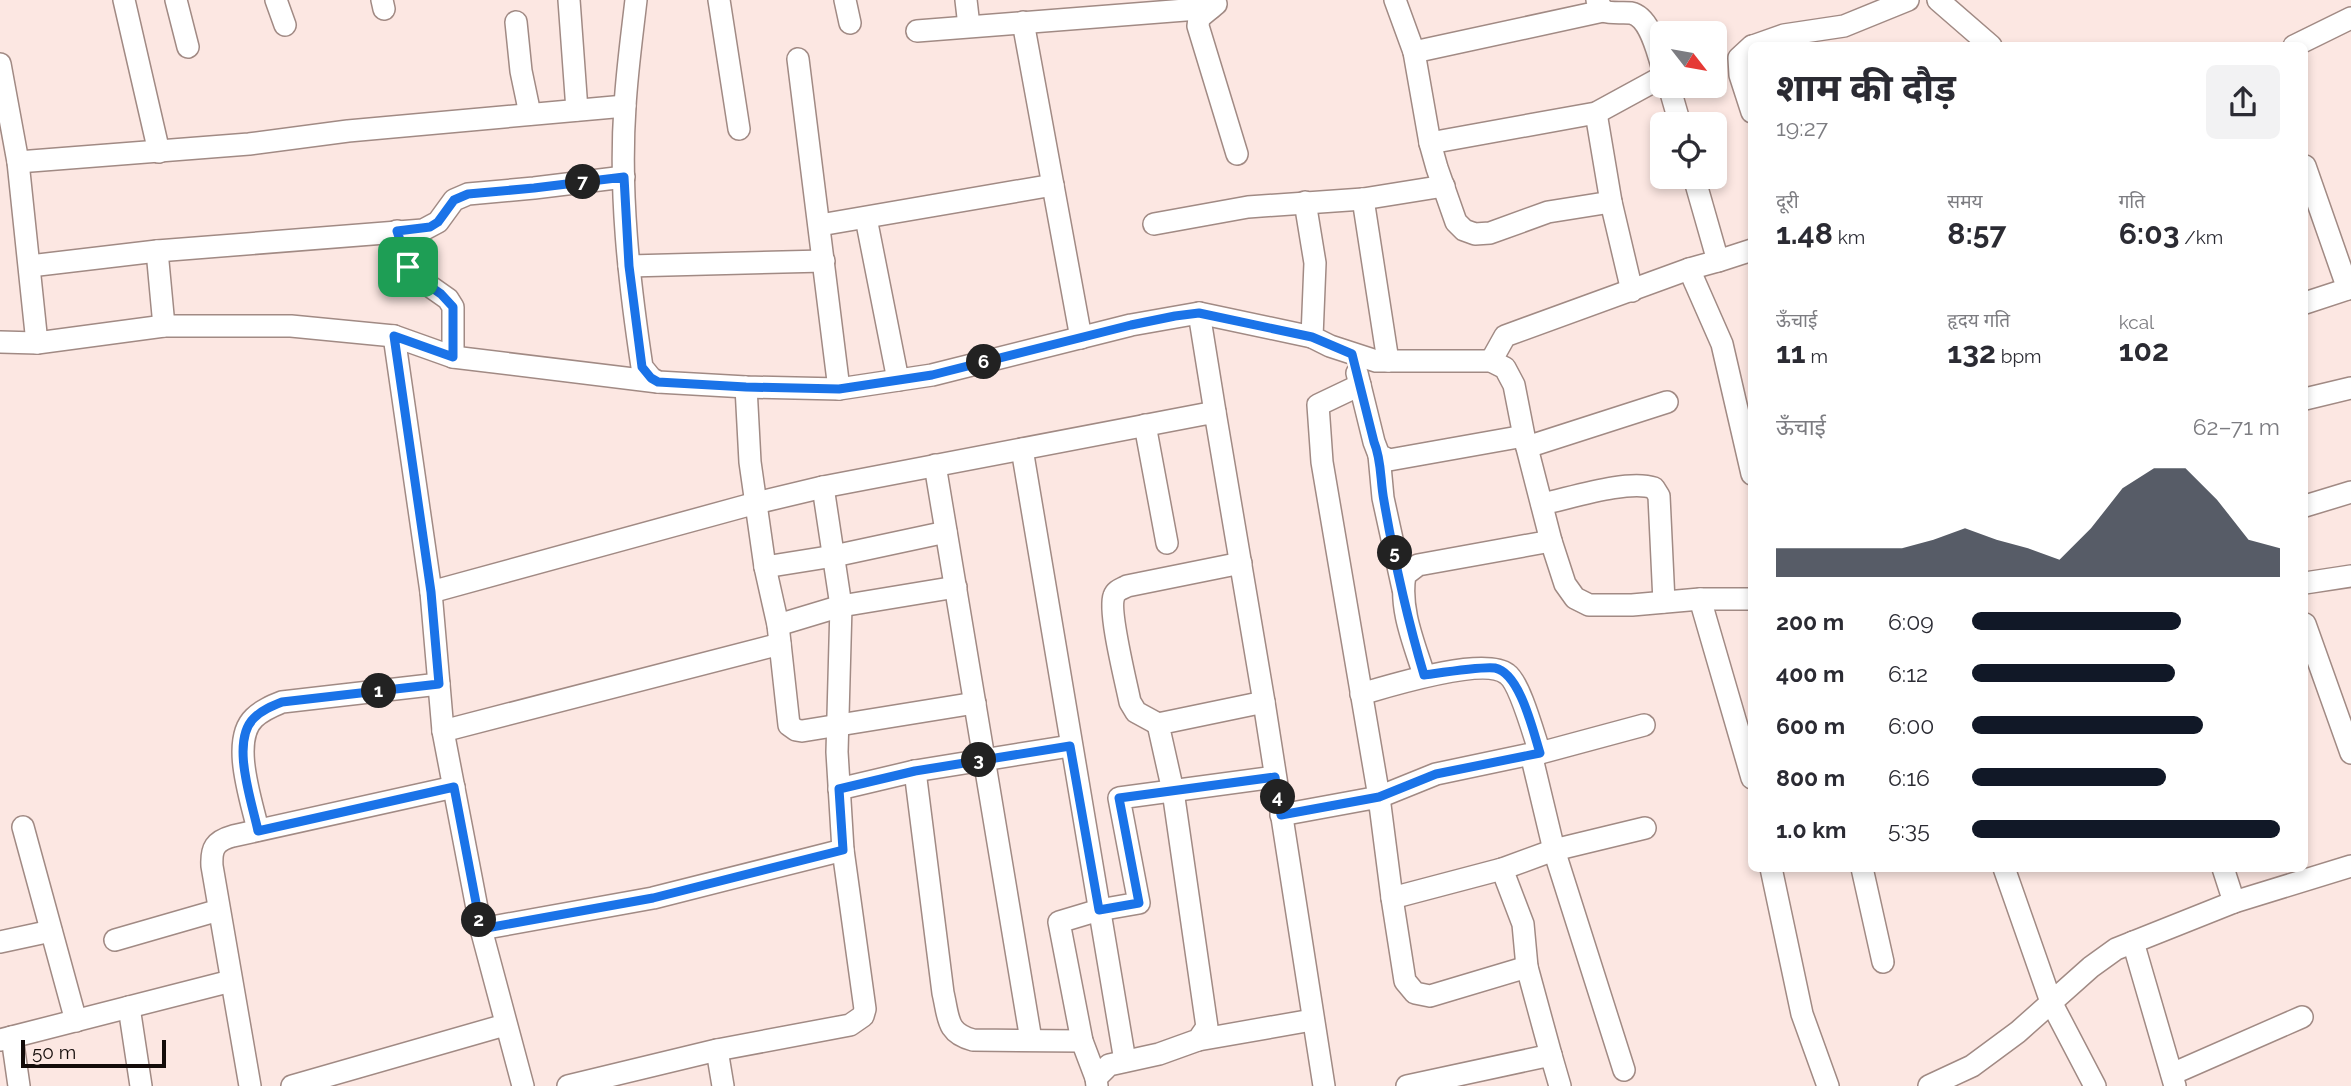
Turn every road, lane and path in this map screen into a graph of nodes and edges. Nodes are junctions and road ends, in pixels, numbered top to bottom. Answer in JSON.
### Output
{"nodes":[{"id":1,"x":124,"y":0,"type":"edge"},
{"id":2,"x":176,"y":0,"type":"edge"},
{"id":3,"x":276,"y":0,"type":"edge"},
{"id":4,"x":569,"y":0,"type":"edge"},
{"id":5,"x":636,"y":0,"type":"edge"},
{"id":6,"x":719,"y":0,"type":"edge"},
{"id":7,"x":845,"y":0,"type":"edge"},
{"id":8,"x":966,"y":0,"type":"edge"},
{"id":9,"x":1395,"y":0,"type":"edge"},
{"id":10,"x":1908,"y":0,"type":"edge"},
{"id":11,"x":1938,"y":0,"type":"edge"},
{"id":12,"x":2347,"y":0,"type":"edge"},
{"id":13,"x":1215,"y":4,"type":"edge"},
{"id":14,"x":1600,"y":6,"type":"edge"},
{"id":15,"x":2351,"y":9,"type":"edge"},
{"id":16,"x":2351,"y":18,"type":"edge"},
{"id":17,"x":516,"y":22,"type":"dead end"},
{"id":18,"x":1023,"y":22,"type":"junction"},
{"id":19,"x":850,"y":23,"type":"dead end"},
{"id":20,"x":285,"y":25,"type":"dead end"},
{"id":21,"x":969,"y":26,"type":"junction"},
{"id":22,"x":916,"y":31,"type":"dead end"},
{"id":23,"x":1650,"y":33,"type":"edge"},
{"id":24,"x":1824,"y":37,"type":"edge"},
{"id":25,"x":1764,"y":42,"type":"edge"},
{"id":26,"x":1986,"y":42,"type":"edge"},
{"id":27,"x":2302,"y":42,"type":"edge"},
{"id":28,"x":188,"y":47,"type":"dead end"},
{"id":29,"x":1748,"y":50,"type":"edge"},
{"id":30,"x":1414,"y":52,"type":"junction"},
{"id":31,"x":798,"y":59,"type":"dead end"},
{"id":32,"x":0,"y":64,"type":"edge"},
{"id":33,"x":1650,"y":84,"type":"edge"},
{"id":34,"x":1748,"y":100,"type":"edge"},
{"id":35,"x":625,"y":106,"type":"junction"},
{"id":36,"x":577,"y":110,"type":"junction"},
{"id":37,"x":1596,"y":113,"type":"junction"},
{"id":38,"x":530,"y":114,"type":"junction"},
{"id":39,"x":738,"y":129,"type":"dead end"},
{"id":40,"x":1430,"y":143,"type":"junction"},
{"id":41,"x":159,"y":152,"type":"junction"},
{"id":42,"x":1237,"y":154,"type":"dead end"},
{"id":43,"x":18,"y":162,"type":"junction"},
{"id":44,"x":624,"y":177,"type":"junction"},
{"id":45,"x":1053,"y":185,"type":"junction"},
{"id":46,"x":1444,"y":186,"type":"junction"},
{"id":47,"x":1697,"y":189,"type":"edge"},
{"id":48,"x":2310,"y":198,"type":"edge"},
{"id":49,"x":1363,"y":200,"type":"junction"},
{"id":50,"x":1305,"y":202,"type":"junction"},
{"id":51,"x":1611,"y":202,"type":"junction"},
{"id":52,"x":866,"y":218,"type":"junction"},
{"id":53,"x":1154,"y":224,"type":"dead end"},
{"id":54,"x":820,"y":225,"type":"junction"},
{"id":55,"x":397,"y":231,"type":"junction"},
{"id":56,"x":157,"y":251,"type":"junction"},
{"id":57,"x":1748,"y":251,"type":"edge"},
{"id":58,"x":824,"y":261,"type":"junction"},
{"id":59,"x":1718,"y":261,"type":"junction"},
{"id":60,"x":30,"y":265,"type":"junction"},
{"id":61,"x":629,"y":266,"type":"junction"},
{"id":62,"x":1689,"y":270,"type":"junction"},
{"id":63,"x":2349,"y":289,"type":"edge"},
{"id":64,"x":1632,"y":291,"type":"junction"},
{"id":65,"x":2308,"y":302,"type":"edge"},
{"id":66,"x":1199,"y":313,"type":"junction"},
{"id":67,"x":164,"y":326,"type":"junction"},
{"id":68,"x":394,"y":336,"type":"junction"},
{"id":69,"x":1312,"y":337,"type":"junction"},
{"id":70,"x":1081,"y":338,"type":"junction"},
{"id":71,"x":0,"y":342,"type":"edge"},
{"id":72,"x":37,"y":343,"type":"junction"},
{"id":73,"x":1352,"y":354,"type":"junction"},
{"id":74,"x":453,"y":357,"type":"junction"},
{"id":75,"x":1388,"y":361,"type":"junction"},
{"id":76,"x":1491,"y":361,"type":"junction"},
{"id":77,"x":898,"y":380,"type":"junction"},
{"id":78,"x":658,"y":382,"type":"junction"},
{"id":79,"x":1360,"y":385,"type":"junction"},
{"id":80,"x":746,"y":387,"type":"junction"},
{"id":81,"x":2351,"y":388,"type":"edge"},
{"id":82,"x":839,"y":389,"type":"junction"},
{"id":83,"x":2308,"y":398,"type":"edge"},
{"id":84,"x":1667,"y":402,"type":"dead end"},
{"id":85,"x":1215,"y":412,"type":"junction"},
{"id":86,"x":1145,"y":425,"type":"junction"},
{"id":87,"x":1526,"y":441,"type":"junction"},
{"id":88,"x":1022,"y":449,"type":"junction"},
{"id":89,"x":1380,"y":454,"type":"junction"},
{"id":90,"x":1748,"y":457,"type":"edge"},
{"id":91,"x":935,"y":465,"type":"junction"},
{"id":92,"x":822,"y":487,"type":"junction"},
{"id":93,"x":2351,"y":492,"type":"edge"},
{"id":94,"x":756,"y":503,"type":"junction"},
{"id":95,"x":1542,"y":504,"type":"junction"},
{"id":96,"x":2308,"y":505,"type":"edge"},
{"id":97,"x":946,"y":532,"type":"junction"},
{"id":98,"x":1551,"y":541,"type":"junction"},
{"id":99,"x":1167,"y":543,"type":"dead end"},
{"id":100,"x":834,"y":556,"type":"junction"},
{"id":101,"x":1241,"y":563,"type":"junction"},
{"id":102,"x":765,"y":567,"type":"junction"},
{"id":103,"x":2351,"y":576,"type":"edge"},
{"id":104,"x":2308,"y":583,"type":"edge"},
{"id":105,"x":956,"y":587,"type":"junction"},
{"id":106,"x":1403,"y":589,"type":"junction"},
{"id":107,"x":431,"y":592,"type":"junction"},
{"id":108,"x":1700,"y":599,"type":"junction"},
{"id":109,"x":1748,"y":599,"type":"edge"},
{"id":110,"x":1664,"y":602,"type":"junction"},
{"id":111,"x":841,"y":606,"type":"junction"},
{"id":112,"x":2308,"y":632,"type":"edge"},
{"id":113,"x":779,"y":634,"type":"junction"},
{"id":114,"x":1424,"y":675,"type":"junction"},
{"id":115,"x":439,"y":684,"type":"junction"},
{"id":116,"x":1361,"y":694,"type":"junction"},
{"id":117,"x":1264,"y":702,"type":"junction"},
{"id":118,"x":975,"y":703,"type":"junction"},
{"id":119,"x":1158,"y":724,"type":"junction"},
{"id":120,"x":1644,"y":725,"type":"dead end"},
{"id":121,"x":838,"y":727,"type":"junction"},
{"id":122,"x":443,"y":732,"type":"junction"},
{"id":123,"x":1070,"y":746,"type":"junction"},
{"id":124,"x":1535,"y":753,"type":"junction"},
{"id":125,"x":2351,"y":753,"type":"edge"},
{"id":126,"x":985,"y":759,"type":"junction"},
{"id":127,"x":1748,"y":764,"type":"edge"},
{"id":128,"x":915,"y":771,"type":"junction"},
{"id":129,"x":1275,"y":777,"type":"junction"},
{"id":130,"x":454,"y":787,"type":"junction"},
{"id":131,"x":839,"y":789,"type":"junction"},
{"id":132,"x":1173,"y":791,"type":"junction"},
{"id":133,"x":1379,"y":797,"type":"junction"},
{"id":134,"x":1281,"y":815,"type":"junction"},
{"id":135,"x":23,"y":827,"type":"dead end"},
{"id":136,"x":1645,"y":828,"type":"dead end"},
{"id":137,"x":258,"y":831,"type":"junction"},
{"id":138,"x":843,"y":850,"type":"junction"},
{"id":139,"x":1554,"y":850,"type":"junction"},
{"id":140,"x":2351,"y":866,"type":"edge"},
{"id":141,"x":1503,"y":869,"type":"junction"},
{"id":142,"x":1772,"y":872,"type":"edge"},
{"id":143,"x":1863,"y":872,"type":"edge"},
{"id":144,"x":2005,"y":872,"type":"edge"},
{"id":145,"x":2224,"y":872,"type":"edge"},
{"id":146,"x":1392,"y":898,"type":"junction"},
{"id":147,"x":2234,"y":902,"type":"junction"},
{"id":148,"x":219,"y":910,"type":"junction"},
{"id":149,"x":1099,"y":910,"type":"junction"},
{"id":150,"x":481,"y":929,"type":"junction"},
{"id":151,"x":51,"y":932,"type":"junction"},
{"id":152,"x":115,"y":940,"type":"dead end"},
{"id":153,"x":2133,"y":942,"type":"junction"},
{"id":154,"x":0,"y":943,"type":"edge"},
{"id":155,"x":1883,"y":962,"type":"dead end"},
{"id":156,"x":1527,"y":967,"type":"junction"},
{"id":157,"x":231,"y":981,"type":"junction"},
{"id":158,"x":2051,"y":1002,"type":"junction"},
{"id":159,"x":129,"y":1007,"type":"junction"},
{"id":160,"x":2302,"y":1017,"type":"dead end"},
{"id":161,"x":1312,"y":1020,"type":"junction"},
{"id":162,"x":76,"y":1021,"type":"junction"},
{"id":163,"x":505,"y":1025,"type":"junction"},
{"id":164,"x":6,"y":1039,"type":"edge"},
{"id":165,"x":1031,"y":1040,"type":"junction"},
{"id":166,"x":1198,"y":1040,"type":"junction"},
{"id":167,"x":1082,"y":1041,"type":"junction"},
{"id":168,"x":718,"y":1050,"type":"junction"},
{"id":169,"x":1551,"y":1055,"type":"junction"},
{"id":170,"x":1125,"y":1061,"type":"junction"},
{"id":171,"x":1623,"y":1070,"type":"dead end"},
{"id":172,"x":2174,"y":1080,"type":"edge"},
{"id":173,"x":1097,"y":1082,"type":"edge"},
{"id":174,"x":1319,"y":1083,"type":"edge"},
{"id":175,"x":19,"y":1086,"type":"edge"},
{"id":176,"x":141,"y":1086,"type":"edge"},
{"id":177,"x":250,"y":1086,"type":"edge"},
{"id":178,"x":292,"y":1086,"type":"edge"},
{"id":179,"x":523,"y":1086,"type":"edge"},
{"id":180,"x":568,"y":1086,"type":"edge"},
{"id":181,"x":723,"y":1086,"type":"edge"},
{"id":182,"x":1407,"y":1086,"type":"edge"},
{"id":183,"x":1560,"y":1086,"type":"edge"},
{"id":184,"x":1828,"y":1086,"type":"edge"},
{"id":185,"x":1929,"y":1086,"type":"edge"},
{"id":186,"x":2095,"y":1086,"type":"edge"}],
"edges":[{"from":1,"to":41,"type":"street"},
{"from":2,"to":28,"type":"street"},
{"from":3,"to":20,"type":"street"},
{"from":4,"to":36,"type":"street"},
{"from":5,"to":35,"type":"street"},
{"from":6,"to":39,"type":"street"},
{"from":7,"to":19,"type":"street"},
{"from":8,"to":21,"type":"street"},
{"from":9,"to":30,"type":"street"},
{"from":10,"to":24,"type":"street"},
{"from":11,"to":26,"type":"street"},
{"from":12,"to":15,"type":"street"},
{"from":13,"to":18,"type":"street"},
{"from":13,"to":42,"type":"street"},
{"from":14,"to":23,"type":"street"},
{"from":14,"to":30,"type":"street"},
{"from":16,"to":27,"type":"street"},
{"from":17,"to":38,"type":"street"},
{"from":18,"to":21,"type":"street"},
{"from":18,"to":45,"type":"street"},
{"from":21,"to":22,"type":"street"},
{"from":24,"to":25,"type":"street"},
{"from":29,"to":34,"type":"street"},
{"from":30,"to":40,"type":"street"},
{"from":31,"to":54,"type":"street"},
{"from":32,"to":43,"type":"street"},
{"from":33,"to":37,"type":"street"},
{"from":35,"to":36,"type":"street"},
{"from":35,"to":44,"type":"street"},
{"from":36,"to":38,"type":"street"},
{"from":37,"to":40,"type":"street"},
{"from":37,"to":51,"type":"street"},
{"from":38,"to":41,"type":"street"},
{"from":40,"to":46,"type":"street"},
{"from":41,"to":43,"type":"street"},
{"from":43,"to":60,"type":"street"},
{"from":44,"to":55,"type":"street"},
{"from":44,"to":61,"type":"street"},
{"from":45,"to":52,"type":"street"},
{"from":45,"to":70,"type":"street"},
{"from":46,"to":49,"type":"street"},
{"from":46,"to":51,"type":"street"},
{"from":47,"to":59,"type":"street"},
{"from":48,"to":63,"type":"street"},
{"from":49,"to":50,"type":"street"},
{"from":49,"to":75,"type":"street"},
{"from":50,"to":53,"type":"street"},
{"from":50,"to":69,"type":"street"},
{"from":51,"to":64,"type":"street"},
{"from":52,"to":54,"type":"street"},
{"from":52,"to":77,"type":"street"},
{"from":54,"to":58,"type":"street"},
{"from":55,"to":56,"type":"street"},
{"from":55,"to":74,"type":"street"},
{"from":56,"to":60,"type":"street"},
{"from":56,"to":67,"type":"street"},
{"from":57,"to":59,"type":"street"},
{"from":58,"to":61,"type":"street"},
{"from":58,"to":82,"type":"street"},
{"from":59,"to":62,"type":"street"},
{"from":60,"to":72,"type":"street"},
{"from":61,"to":78,"type":"street"},
{"from":62,"to":64,"type":"street"},
{"from":62,"to":90,"type":"street"},
{"from":63,"to":65,"type":"street"},
{"from":64,"to":76,"type":"street"},
{"from":66,"to":69,"type":"street"},
{"from":66,"to":70,"type":"street"},
{"from":66,"to":85,"type":"street"},
{"from":67,"to":68,"type":"street"},
{"from":67,"to":72,"type":"street"},
{"from":68,"to":74,"type":"street"},
{"from":68,"to":107,"type":"street"},
{"from":69,"to":73,"type":"street"},
{"from":70,"to":77,"type":"street"},
{"from":71,"to":72,"type":"street"},
{"from":73,"to":75,"type":"street"},
{"from":73,"to":79,"type":"street"},
{"from":74,"to":78,"type":"street"},
{"from":75,"to":76,"type":"street"},
{"from":76,"to":87,"type":"street"},
{"from":77,"to":82,"type":"street"},
{"from":78,"to":80,"type":"street"},
{"from":79,"to":89,"type":"street"},
{"from":79,"to":116,"type":"street"},
{"from":80,"to":82,"type":"street"},
{"from":80,"to":94,"type":"street"},
{"from":81,"to":83,"type":"street"},
{"from":84,"to":87,"type":"street"},
{"from":85,"to":86,"type":"street"},
{"from":85,"to":101,"type":"street"},
{"from":86,"to":88,"type":"street"},
{"from":86,"to":99,"type":"street"},
{"from":87,"to":89,"type":"street"},
{"from":87,"to":95,"type":"street"},
{"from":88,"to":91,"type":"street"},
{"from":88,"to":123,"type":"street"},
{"from":89,"to":106,"type":"street"},
{"from":91,"to":92,"type":"street"},
{"from":91,"to":97,"type":"street"},
{"from":92,"to":94,"type":"street"},
{"from":92,"to":100,"type":"street"},
{"from":93,"to":96,"type":"street"},
{"from":94,"to":102,"type":"street"},
{"from":94,"to":107,"type":"street"},
{"from":95,"to":98,"type":"street"},
{"from":95,"to":110,"type":"street"},
{"from":97,"to":100,"type":"street"},
{"from":97,"to":105,"type":"street"},
{"from":98,"to":106,"type":"street"},
{"from":98,"to":110,"type":"street"},
{"from":100,"to":102,"type":"street"},
{"from":100,"to":111,"type":"street"},
{"from":101,"to":117,"type":"street"},
{"from":101,"to":119,"type":"street"},
{"from":102,"to":113,"type":"street"},
{"from":103,"to":104,"type":"street"},
{"from":105,"to":111,"type":"street"},
{"from":105,"to":118,"type":"street"},
{"from":106,"to":114,"type":"street"},
{"from":107,"to":115,"type":"street"},
{"from":108,"to":109,"type":"street"},
{"from":108,"to":110,"type":"street"},
{"from":108,"to":127,"type":"street"},
{"from":111,"to":113,"type":"street"},
{"from":111,"to":121,"type":"street"},
{"from":112,"to":125,"type":"street"},
{"from":113,"to":121,"type":"street"},
{"from":113,"to":122,"type":"street"},
{"from":114,"to":116,"type":"street"},
{"from":114,"to":124,"type":"street"},
{"from":115,"to":122,"type":"street"},
{"from":115,"to":137,"type":"street"},
{"from":116,"to":133,"type":"street"},
{"from":117,"to":119,"type":"street"},
{"from":117,"to":129,"type":"street"},
{"from":118,"to":121,"type":"street"},
{"from":118,"to":126,"type":"street"},
{"from":119,"to":132,"type":"street"},
{"from":120,"to":124,"type":"street"},
{"from":121,"to":131,"type":"street"},
{"from":122,"to":130,"type":"street"},
{"from":123,"to":126,"type":"street"},
{"from":123,"to":149,"type":"street"},
{"from":124,"to":133,"type":"street"},
{"from":124,"to":139,"type":"street"},
{"from":126,"to":128,"type":"street"},
{"from":126,"to":165,"type":"street"},
{"from":128,"to":131,"type":"street"},
{"from":128,"to":165,"type":"street"},
{"from":129,"to":132,"type":"street"},
{"from":129,"to":134,"type":"street"},
{"from":130,"to":137,"type":"street"},
{"from":130,"to":150,"type":"street"},
{"from":131,"to":138,"type":"street"},
{"from":132,"to":149,"type":"street"},
{"from":132,"to":166,"type":"street"},
{"from":133,"to":134,"type":"street"},
{"from":133,"to":146,"type":"street"},
{"from":134,"to":161,"type":"street"},
{"from":135,"to":151,"type":"street"},
{"from":136,"to":139,"type":"street"},
{"from":137,"to":148,"type":"street"},
{"from":138,"to":150,"type":"street"},
{"from":138,"to":168,"type":"street"},
{"from":139,"to":141,"type":"street"},
{"from":139,"to":171,"type":"street"},
{"from":140,"to":147,"type":"street"},
{"from":141,"to":146,"type":"street"},
{"from":141,"to":156,"type":"street"},
{"from":142,"to":184,"type":"street"},
{"from":143,"to":155,"type":"street"},
{"from":144,"to":158,"type":"street"},
{"from":145,"to":147,"type":"street"},
{"from":146,"to":156,"type":"street"},
{"from":147,"to":153,"type":"street"},
{"from":148,"to":152,"type":"street"},
{"from":148,"to":157,"type":"street"},
{"from":149,"to":167,"type":"street"},
{"from":149,"to":170,"type":"street"},
{"from":150,"to":163,"type":"street"},
{"from":151,"to":154,"type":"street"},
{"from":151,"to":162,"type":"street"},
{"from":153,"to":158,"type":"street"},
{"from":153,"to":172,"type":"street"},
{"from":156,"to":169,"type":"street"},
{"from":157,"to":159,"type":"street"},
{"from":157,"to":177,"type":"street"},
{"from":158,"to":185,"type":"street"},
{"from":158,"to":186,"type":"street"},
{"from":159,"to":162,"type":"street"},
{"from":159,"to":176,"type":"street"},
{"from":160,"to":172,"type":"street"},
{"from":161,"to":166,"type":"street"},
{"from":161,"to":174,"type":"street"},
{"from":162,"to":164,"type":"street"},
{"from":163,"to":178,"type":"street"},
{"from":163,"to":179,"type":"street"},
{"from":164,"to":175,"type":"street"},
{"from":165,"to":167,"type":"street"},
{"from":166,"to":170,"type":"street"},
{"from":167,"to":173,"type":"street"},
{"from":168,"to":180,"type":"street"},
{"from":168,"to":181,"type":"street"},
{"from":169,"to":182,"type":"street"},
{"from":169,"to":183,"type":"street"},
{"from":170,"to":173,"type":"street"}]}
